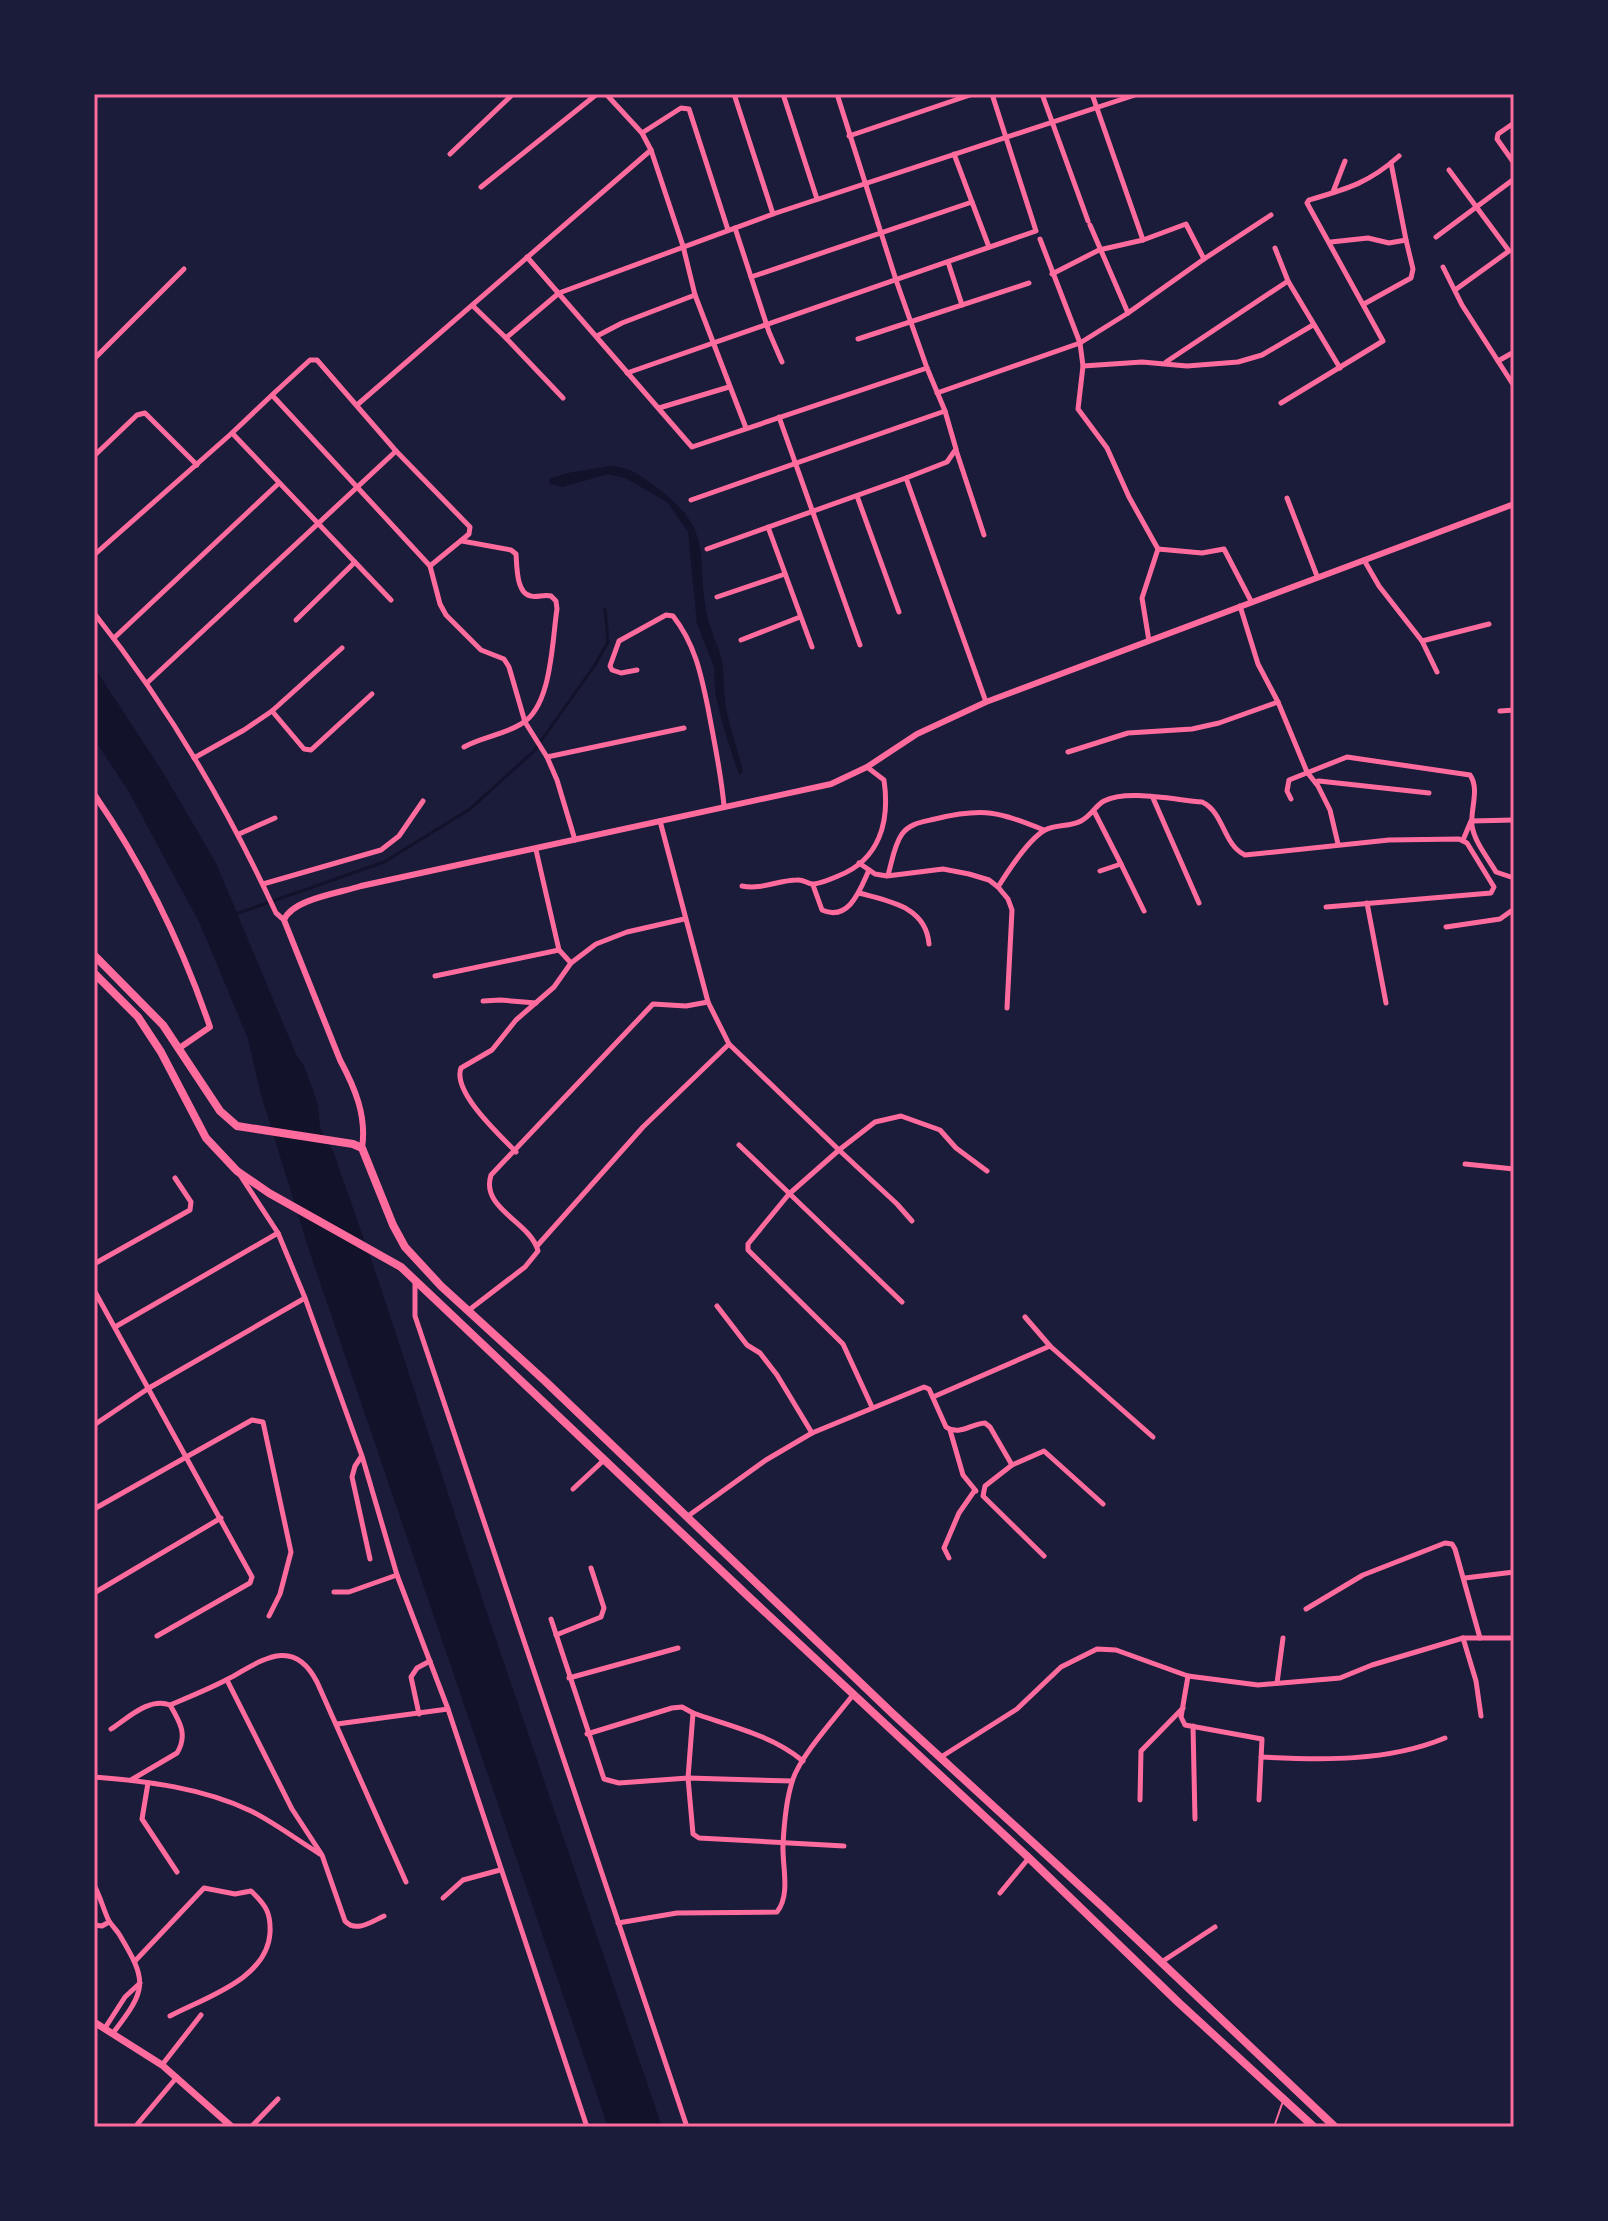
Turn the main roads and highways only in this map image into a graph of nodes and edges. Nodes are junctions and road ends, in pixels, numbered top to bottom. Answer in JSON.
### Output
{"nodes":[{"id":1,"x":94,"y":955,"type":"edge"},
{"id":2,"x":94,"y":973,"type":"edge"},
{"id":3,"x":117,"y":977,"type":"junction"},
{"id":4,"x":108,"y":986,"type":"junction"},
{"id":5,"x":629,"y":1460,"type":"junction"},
{"id":6,"x":618,"y":1472,"type":"junction"},
{"id":7,"x":760,"y":1588,"type":"junction"},
{"id":8,"x":749,"y":1597,"type":"junction"},
{"id":9,"x":1103,"y":1907,"type":"junction"},
{"id":10,"x":1092,"y":1919,"type":"junction"},
{"id":11,"x":94,"y":2022,"type":"edge"},
{"id":12,"x":1311,"y":2126,"type":"edge"},
{"id":13,"x":232,"y":2127,"type":"edge"},
{"id":14,"x":1335,"y":2127,"type":"edge"}],
"edges":[{"from":1,"to":3,"type":"main road"},
{"from":2,"to":4,"type":"main road"},
{"from":3,"to":4,"type":"main road"},
{"from":3,"to":5,"type":"main road"},
{"from":4,"to":6,"type":"main road"},
{"from":5,"to":6,"type":"main road"},
{"from":5,"to":7,"type":"main road"},
{"from":6,"to":8,"type":"main road"},
{"from":7,"to":8,"type":"main road"},
{"from":7,"to":9,"type":"main road"},
{"from":8,"to":10,"type":"main road"},
{"from":9,"to":10,"type":"main road"},
{"from":9,"to":14,"type":"main road"},
{"from":10,"to":12,"type":"main road"},
{"from":11,"to":13,"type":"main road"}]}
